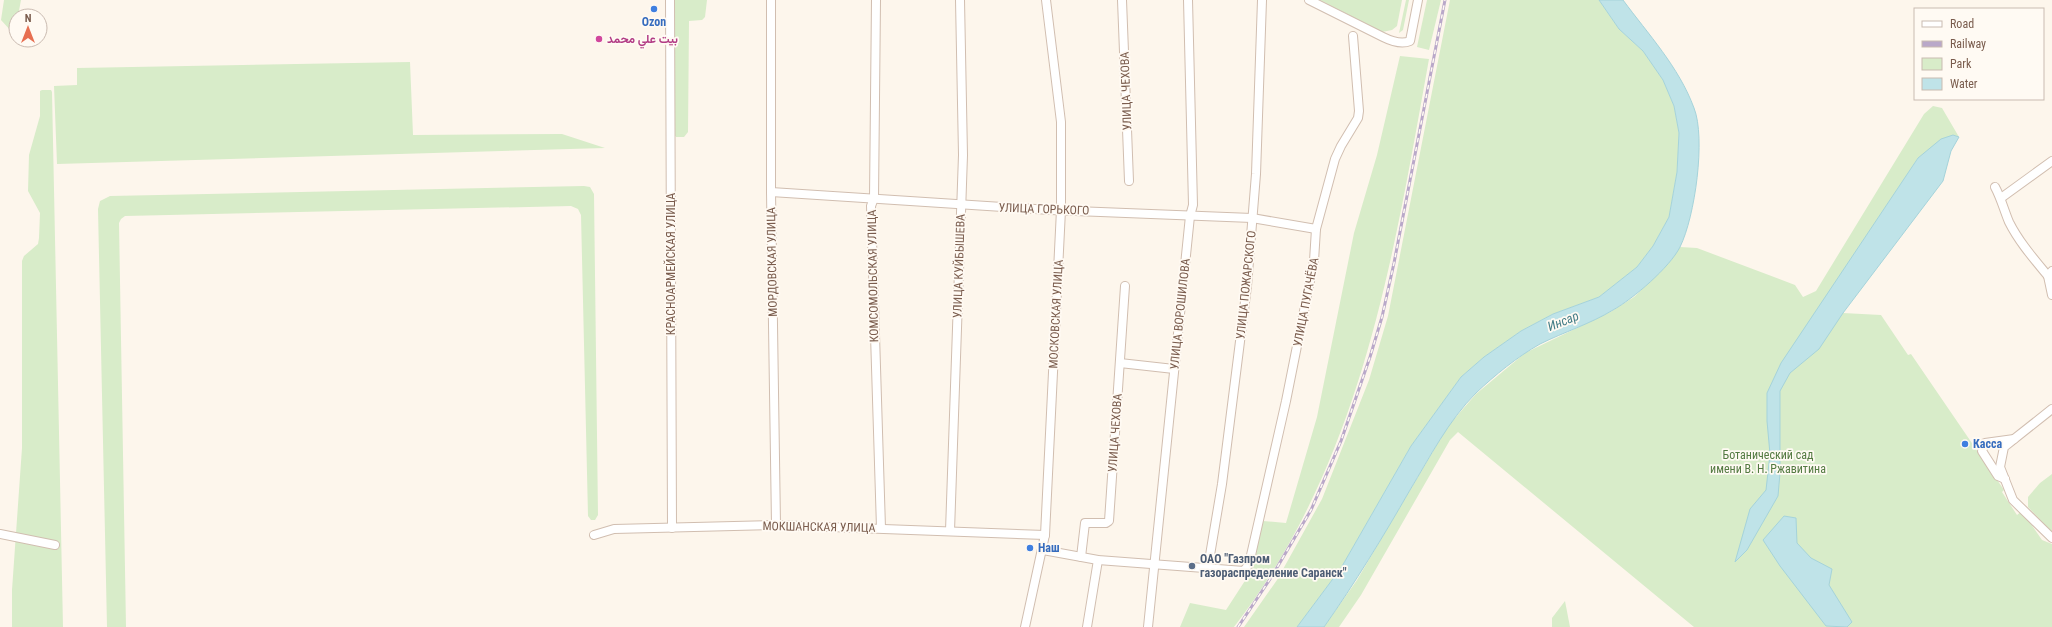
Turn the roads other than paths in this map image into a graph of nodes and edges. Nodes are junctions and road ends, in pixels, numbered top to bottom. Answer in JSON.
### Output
{"nodes":[{"id":1,"x":670,"y":0,"type":"edge"},
{"id":2,"x":771,"y":0,"type":"edge"},
{"id":3,"x":876,"y":0,"type":"edge"},
{"id":4,"x":960,"y":0,"type":"edge"},
{"id":5,"x":1046,"y":0,"type":"edge"},
{"id":6,"x":1122,"y":0,"type":"edge"},
{"id":7,"x":1188,"y":0,"type":"edge"},
{"id":8,"x":1262,"y":0,"type":"edge"},
{"id":9,"x":1309,"y":0,"type":"edge"},
{"id":10,"x":1418,"y":0,"type":"edge"},
{"id":11,"x":1353,"y":36,"type":"dead end"},
{"id":12,"x":2052,"y":161,"type":"edge"},
{"id":13,"x":1129,"y":181,"type":"dead end"},
{"id":14,"x":1995,"y":187,"type":"dead end"},
{"id":15,"x":771,"y":192,"type":"junction"},
{"id":16,"x":874,"y":198,"type":"junction"},
{"id":17,"x":2001,"y":198,"type":"junction"},
{"id":18,"x":961,"y":205,"type":"junction"},
{"id":19,"x":1061,"y":210,"type":"junction"},
{"id":20,"x":1190,"y":216,"type":"junction"},
{"id":21,"x":1252,"y":218,"type":"junction"},
{"id":22,"x":1316,"y":229,"type":"junction"},
{"id":23,"x":2050,"y":273,"type":"edge"},
{"id":24,"x":1125,"y":286,"type":"dead end"},
{"id":25,"x":2052,"y":295,"type":"edge"},
{"id":26,"x":1120,"y":363,"type":"junction"},
{"id":27,"x":1174,"y":369,"type":"junction"},
{"id":28,"x":2052,"y":409,"type":"edge"},
{"id":29,"x":2014,"y":438,"type":"junction"},
{"id":30,"x":2005,"y":479,"type":"junction"},
{"id":31,"x":776,"y":525,"type":"junction"},
{"id":32,"x":672,"y":528,"type":"junction"},
{"id":33,"x":881,"y":528,"type":"junction"},
{"id":34,"x":950,"y":531,"type":"junction"},
{"id":35,"x":0,"y":534,"type":"edge"},
{"id":36,"x":594,"y":534,"type":"dead end"},
{"id":37,"x":1045,"y":535,"type":"junction"},
{"id":38,"x":2052,"y":538,"type":"edge"},
{"id":39,"x":55,"y":545,"type":"dead end"},
{"id":40,"x":1043,"y":550,"type":"junction"},
{"id":41,"x":1081,"y":557,"type":"junction"},
{"id":42,"x":1098,"y":560,"type":"junction"},
{"id":43,"x":1153,"y":563,"type":"junction"},
{"id":44,"x":1208,"y":567,"type":"junction"},
{"id":45,"x":1025,"y":627,"type":"edge"},
{"id":46,"x":1087,"y":627,"type":"edge"},
{"id":47,"x":1148,"y":627,"type":"edge"}],
"edges":[{"from":1,"to":32,"type":"street","name":"КРАСНОАРМЕЙСКАЯ УЛИЦА"},
{"from":2,"to":15,"type":"street","name":"МОРДОВСКАЯ УЛИЦА"},
{"from":3,"to":16,"type":"street","name":"КОМСОМОЛЬСКАЯ УЛИЦА"},
{"from":4,"to":18,"type":"street","name":"УЛИЦА КУЙБЫШЕВА"},
{"from":5,"to":19,"type":"street","name":"МОСКОВСКАЯ УЛИЦА"},
{"from":6,"to":13,"type":"street","name":"УЛИЦА ЧЕХОВА"},
{"from":7,"to":20,"type":"street","name":"УЛИЦА ВОРОШИЛОВА"},
{"from":8,"to":21,"type":"street","name":"УЛИЦА ПОЖАРСКОГО"},
{"from":9,"to":10,"type":"street"},
{"from":11,"to":22,"type":"street","name":"УЛИЦА ПУГАЧЁВА"},
{"from":12,"to":17,"type":"street"},
{"from":14,"to":17,"type":"street"},
{"from":15,"to":16,"type":"street","name":"УЛИЦА ГОРЬКОГО"},
{"from":15,"to":31,"type":"street","name":"МОРДОВСКАЯ УЛИЦА"},
{"from":16,"to":18,"type":"street","name":"УЛИЦА ГОРЬКОГО"},
{"from":16,"to":33,"type":"street","name":"КОМСОМОЛЬСКАЯ УЛИЦА"},
{"from":17,"to":23,"type":"street"},
{"from":18,"to":19,"type":"street","name":"УЛИЦА ГОРЬКОГО"},
{"from":18,"to":34,"type":"street","name":"УЛИЦА КУЙБЫШЕВА"},
{"from":19,"to":20,"type":"street","name":"УЛИЦА ГОРЬКОГО"},
{"from":19,"to":37,"type":"street","name":"МОСКОВСКАЯ УЛИЦА"},
{"from":20,"to":21,"type":"street","name":"УЛИЦА ГОРЬКОГО"},
{"from":20,"to":27,"type":"street","name":"УЛИЦА ВОРОШИЛОВА"},
{"from":21,"to":22,"type":"street","name":"УЛИЦА ГОРЬКОГО"},
{"from":21,"to":44,"type":"street","name":"УЛИЦА ПОЖАРСКОГО"},
{"from":22,"to":44,"type":"street","name":"УЛИЦА ПУГАЧЁВА"},
{"from":23,"to":25,"type":"street"},
{"from":24,"to":26,"type":"street","name":"УЛИЦА ЧЕХОВА"},
{"from":26,"to":27,"type":"street"},
{"from":26,"to":41,"type":"street","name":"УЛИЦА ЧЕХОВА"},
{"from":27,"to":43,"type":"street","name":"УЛИЦА ВОРОШИЛОВА"},
{"from":28,"to":29,"type":"street"},
{"from":29,"to":30,"type":"street"},
{"from":29,"to":30,"type":"street"},
{"from":30,"to":38,"type":"street"},
{"from":31,"to":32,"type":"street","name":"МОКШАНСКАЯ УЛИЦА"},
{"from":31,"to":33,"type":"street","name":"МОКШАНСКАЯ УЛИЦА"},
{"from":32,"to":36,"type":"street","name":"МОКШАНСКАЯ УЛИЦА"},
{"from":33,"to":34,"type":"street","name":"МОКШАНСКАЯ УЛИЦА"},
{"from":34,"to":37,"type":"street","name":"МОКШАНСКАЯ УЛИЦА"},
{"from":35,"to":39,"type":"street"},
{"from":37,"to":40,"type":"street","name":"МОСКОВСКАЯ УЛИЦА"},
{"from":40,"to":41,"type":"street"},
{"from":40,"to":45,"type":"street","name":"МОСКОВСКАЯ УЛИЦА"},
{"from":41,"to":42,"type":"street"},
{"from":42,"to":43,"type":"street"},
{"from":42,"to":46,"type":"street"},
{"from":43,"to":44,"type":"street"},
{"from":43,"to":47,"type":"street","name":"УЛИЦА ВОРОШИЛОВА"}]}
